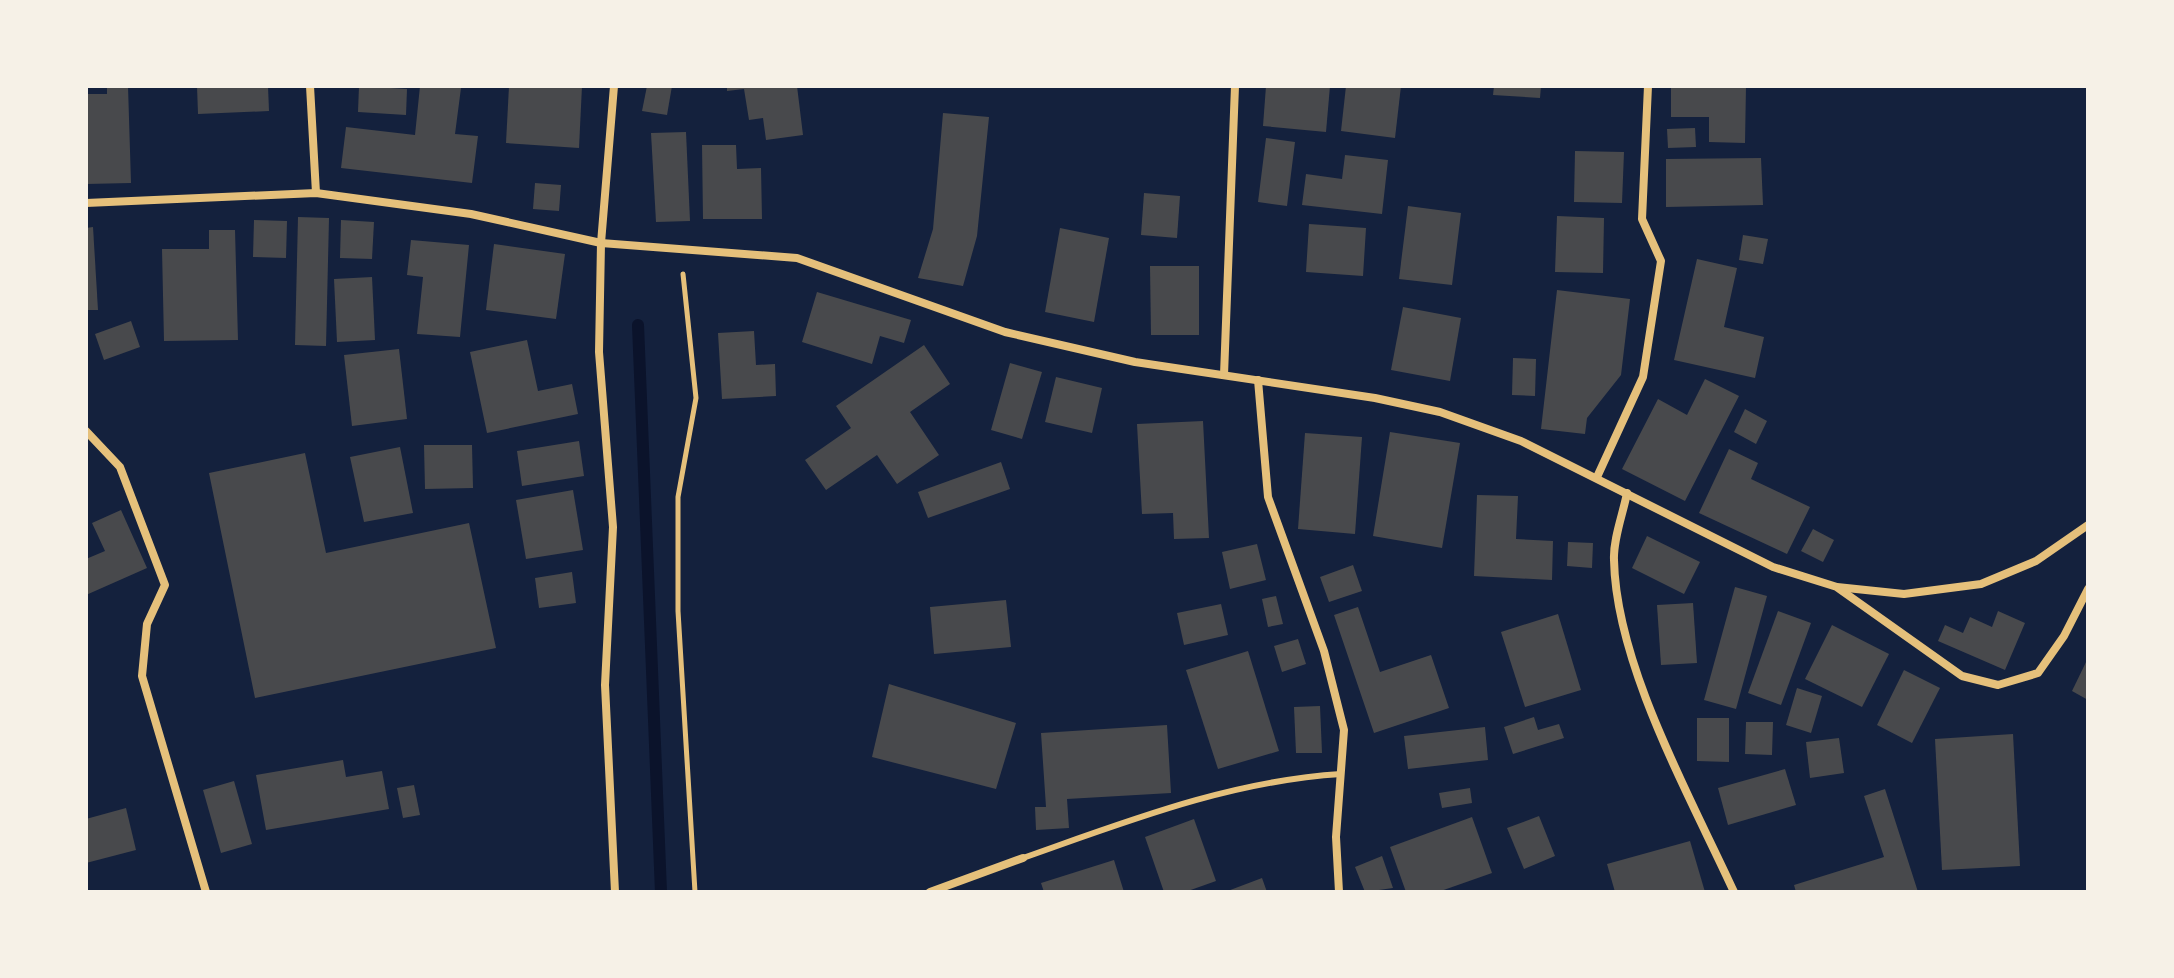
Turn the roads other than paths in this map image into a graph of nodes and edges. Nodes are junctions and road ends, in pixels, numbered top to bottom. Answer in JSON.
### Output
{"nodes":[{"id":1,"x":310,"y":86,"type":"edge"},
{"id":2,"x":614,"y":86,"type":"edge"},
{"id":3,"x":1235,"y":86,"type":"edge"},
{"id":4,"x":1648,"y":86,"type":"edge"},
{"id":5,"x":316,"y":193,"type":"junction"},
{"id":6,"x":86,"y":203,"type":"edge"},
{"id":7,"x":601,"y":243,"type":"junction"},
{"id":8,"x":1224,"y":375,"type":"junction"},
{"id":9,"x":1258,"y":380,"type":"junction"},
{"id":10,"x":86,"y":431,"type":"edge"},
{"id":11,"x":1597,"y":477,"type":"junction"},
{"id":12,"x":1627,"y":493,"type":"junction"},
{"id":13,"x":2088,"y":525,"type":"edge"},
{"id":14,"x":1837,"y":587,"type":"junction"},
{"id":15,"x":2088,"y":589,"type":"edge"},
{"id":16,"x":1341,"y":774,"type":"junction"},
{"id":17,"x":1023,"y":858,"type":"joint"},
{"id":18,"x":206,"y":892,"type":"edge"},
{"id":19,"x":615,"y":892,"type":"edge"},
{"id":20,"x":930,"y":892,"type":"edge"},
{"id":21,"x":1339,"y":892,"type":"edge"},
{"id":22,"x":1734,"y":892,"type":"edge"}],
"edges":[{"from":1,"to":5,"type":"street"},
{"from":2,"to":7,"type":"street"},
{"from":3,"to":8,"type":"street"},
{"from":4,"to":11,"type":"street"},
{"from":5,"to":6,"type":"street"},
{"from":5,"to":7,"type":"street"},
{"from":7,"to":8,"type":"street"},
{"from":7,"to":19,"type":"street"},
{"from":8,"to":9,"type":"street"},
{"from":9,"to":11,"type":"street"},
{"from":9,"to":16,"type":"street"},
{"from":10,"to":18,"type":"street"},
{"from":11,"to":12,"type":"street"},
{"from":12,"to":14,"type":"street"},
{"from":12,"to":22,"type":"street"},
{"from":13,"to":14,"type":"street"},
{"from":14,"to":15,"type":"street"},
{"from":16,"to":17,"type":"lane"},
{"from":16,"to":21,"type":"street"},
{"from":17,"to":20,"type":"street"}]}
